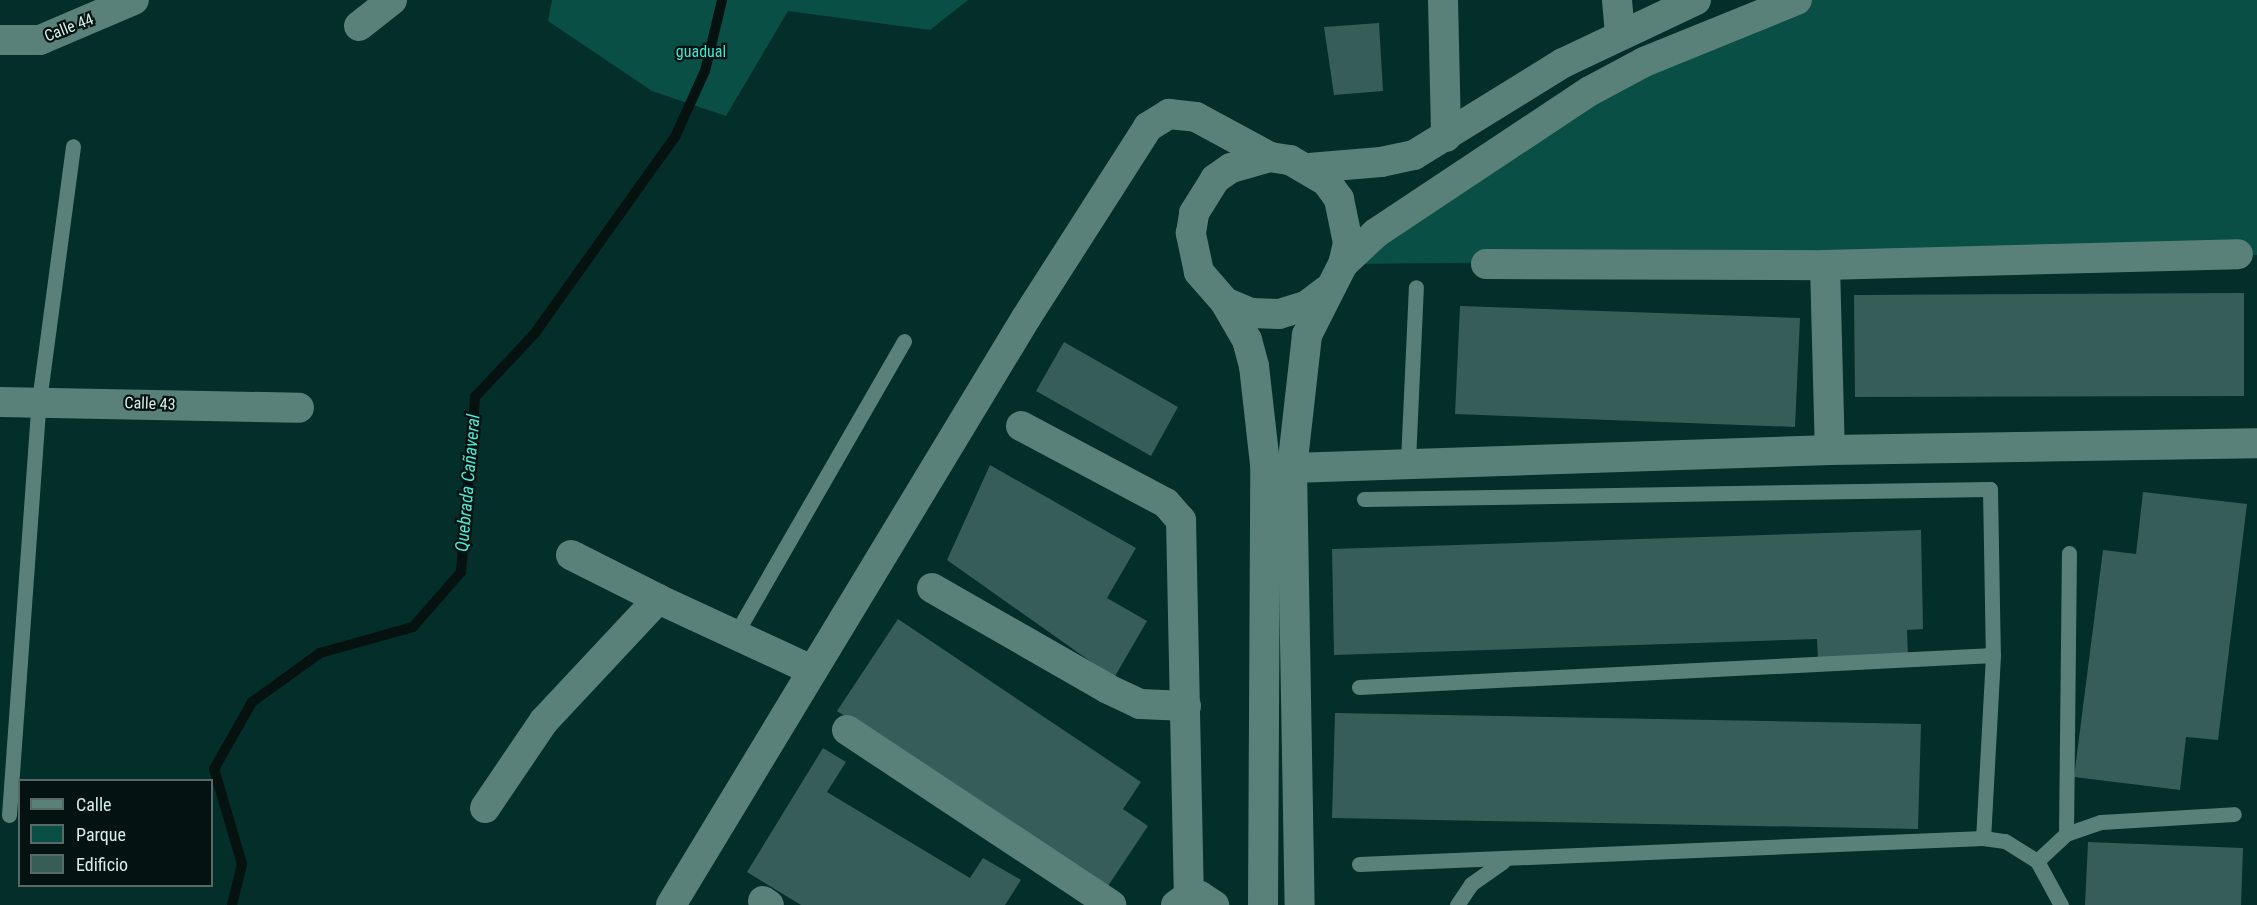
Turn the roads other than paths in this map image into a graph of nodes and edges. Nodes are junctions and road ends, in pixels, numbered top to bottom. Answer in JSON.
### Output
{"nodes":[{"id":1,"x":392,"y":0,"type":"edge"},
{"id":2,"x":1443,"y":0,"type":"edge"},
{"id":3,"x":1617,"y":0,"type":"edge"},
{"id":4,"x":1696,"y":0,"type":"edge"},
{"id":5,"x":1797,"y":0,"type":"edge"},
{"id":6,"x":128,"y":1,"type":"edge"},
{"id":7,"x":359,"y":26,"type":"dead end"},
{"id":8,"x":1620,"y":33,"type":"junction"},
{"id":9,"x":0,"y":40,"type":"edge"},
{"id":10,"x":1446,"y":137,"type":"junction"},
{"id":11,"x":73,"y":146,"type":"dead end"},
{"id":12,"x":1270,"y":157,"type":"junction"},
{"id":13,"x":1309,"y":168,"type":"junction"},
{"id":14,"x":2238,"y":254,"type":"dead end"},
{"id":15,"x":1486,"y":264,"type":"dead end"},
{"id":16,"x":1825,"y":265,"type":"junction"},
{"id":17,"x":1336,"y":277,"type":"junction"},
{"id":18,"x":1416,"y":287,"type":"dead end"},
{"id":19,"x":1225,"y":302,"type":"junction"},
{"id":20,"x":904,"y":341,"type":"dead end"},
{"id":21,"x":39,"y":401,"type":"junction"},
{"id":22,"x":0,"y":402,"type":"edge"},
{"id":23,"x":299,"y":408,"type":"dead end"},
{"id":24,"x":1021,"y":426,"type":"dead end"},
{"id":25,"x":2257,"y":443,"type":"edge"},
{"id":26,"x":1830,"y":450,"type":"junction"},
{"id":27,"x":1407,"y":461,"type":"junction"},
{"id":28,"x":1293,"y":468,"type":"junction"},
{"id":29,"x":1364,"y":500,"type":"dead end"},
{"id":30,"x":2069,"y":553,"type":"dead end"},
{"id":31,"x":571,"y":555,"type":"dead end"},
{"id":32,"x":932,"y":588,"type":"dead end"},
{"id":33,"x":658,"y":599,"type":"junction"},
{"id":34,"x":735,"y":634,"type":"junction"},
{"id":35,"x":1993,"y":655,"type":"junction"},
{"id":36,"x":812,"y":670,"type":"junction"},
{"id":37,"x":1359,"y":687,"type":"dead end"},
{"id":38,"x":1186,"y":706,"type":"junction"},
{"id":39,"x":847,"y":730,"type":"dead end"},
{"id":40,"x":485,"y":807,"type":"dead end"},
{"id":41,"x":2234,"y":814,"type":"dead end"},
{"id":42,"x":9,"y":815,"type":"dead end"},
{"id":43,"x":2066,"y":834,"type":"junction"},
{"id":44,"x":1983,"y":838,"type":"junction"},
{"id":45,"x":1509,"y":860,"type":"junction"},
{"id":46,"x":2037,"y":861,"type":"junction"},
{"id":47,"x":1359,"y":864,"type":"dead end"},
{"id":48,"x":1193,"y":902,"type":"edge"},
{"id":49,"x":1457,"y":904,"type":"edge"},
{"id":50,"x":671,"y":905,"type":"edge"},
{"id":51,"x":1111,"y":905,"type":"edge"},
{"id":52,"x":1263,"y":905,"type":"edge"},
{"id":53,"x":1300,"y":905,"type":"edge"},
{"id":54,"x":2061,"y":905,"type":"edge"}],
"edges":[{"from":1,"to":7,"type":"street"},
{"from":2,"to":10,"type":"street"},
{"from":3,"to":8,"type":"street"},
{"from":4,"to":8,"type":"street"},
{"from":5,"to":17,"type":"street"},
{"from":6,"to":9,"type":"street","name":"Calle 44"},
{"from":8,"to":10,"type":"street"},
{"from":10,"to":13,"type":"street"},
{"from":11,"to":21,"type":"lane"},
{"from":12,"to":13,"type":"street"},
{"from":12,"to":19,"type":"street"},
{"from":12,"to":36,"type":"street"},
{"from":13,"to":17,"type":"street"},
{"from":14,"to":16,"type":"street"},
{"from":15,"to":16,"type":"street"},
{"from":16,"to":26,"type":"street"},
{"from":17,"to":19,"type":"street"},
{"from":17,"to":28,"type":"street"},
{"from":18,"to":27,"type":"lane"},
{"from":19,"to":52,"type":"street"},
{"from":20,"to":34,"type":"lane"},
{"from":21,"to":22,"type":"street","name":"Calle 43"},
{"from":21,"to":23,"type":"street","name":"Calle 43"},
{"from":21,"to":42,"type":"lane"},
{"from":24,"to":38,"type":"street"},
{"from":25,"to":26,"type":"street"},
{"from":26,"to":27,"type":"street"},
{"from":27,"to":28,"type":"street"},
{"from":28,"to":53,"type":"street"},
{"from":29,"to":35,"type":"lane"},
{"from":30,"to":43,"type":"lane"},
{"from":31,"to":33,"type":"street"},
{"from":32,"to":38,"type":"street"},
{"from":33,"to":34,"type":"street"},
{"from":33,"to":40,"type":"street"},
{"from":34,"to":36,"type":"street"},
{"from":35,"to":37,"type":"lane"},
{"from":35,"to":44,"type":"lane"},
{"from":36,"to":50,"type":"street"},
{"from":38,"to":48,"type":"street"},
{"from":39,"to":51,"type":"street"},
{"from":41,"to":43,"type":"lane"},
{"from":43,"to":46,"type":"lane"},
{"from":44,"to":45,"type":"lane"},
{"from":44,"to":46,"type":"lane"},
{"from":45,"to":47,"type":"lane"},
{"from":45,"to":49,"type":"lane"},
{"from":46,"to":54,"type":"lane"}]}
